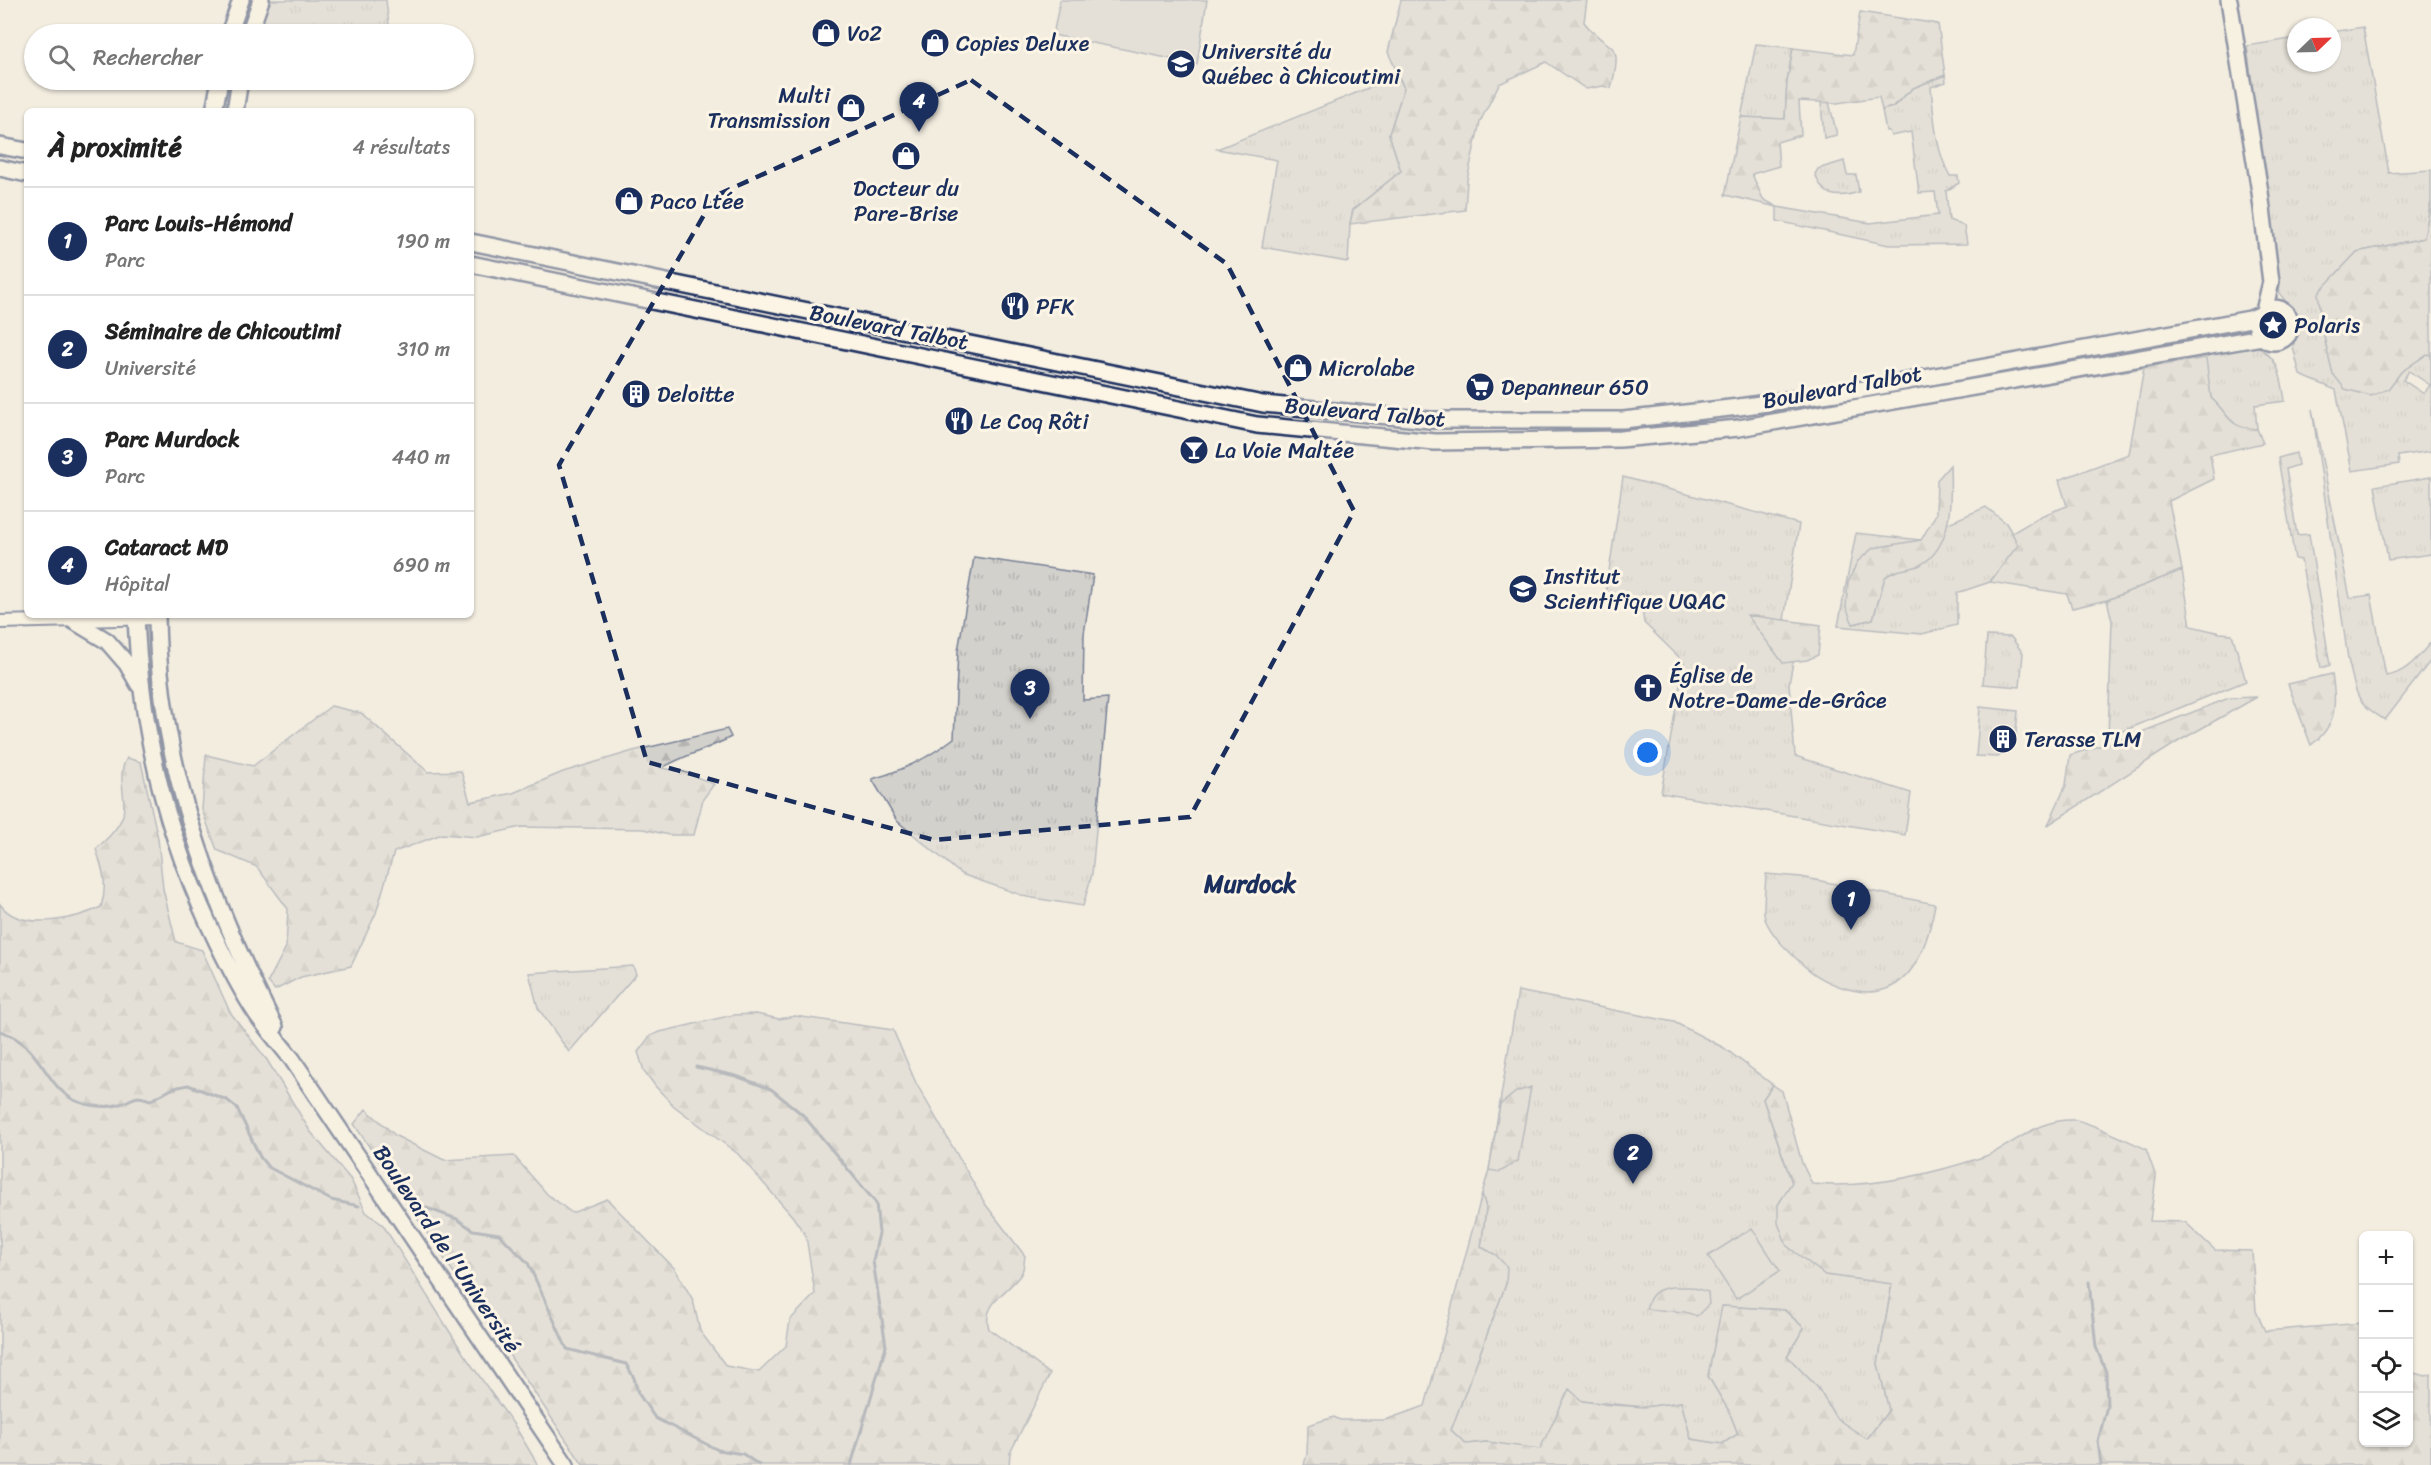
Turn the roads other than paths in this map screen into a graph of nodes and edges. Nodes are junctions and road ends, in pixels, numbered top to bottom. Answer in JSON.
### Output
{"nodes":[{"id":1,"x":241,"y":0,"type":"edge"},
{"id":2,"x":261,"y":0,"type":"edge"},
{"id":3,"x":2229,"y":0,"type":"edge"},
{"id":4,"x":233,"y":24,"type":"edge"},
{"id":5,"x":253,"y":24,"type":"edge"},
{"id":6,"x":218,"y":90,"type":"edge"},
{"id":7,"x":238,"y":90,"type":"edge"},
{"id":8,"x":215,"y":108,"type":"edge"},
{"id":9,"x":235,"y":108,"type":"edge"},
{"id":10,"x":0,"y":146,"type":"edge"},
{"id":11,"x":24,"y":150,"type":"edge"},
{"id":12,"x":0,"y":168,"type":"edge"},
{"id":13,"x":24,"y":173,"type":"edge"},
{"id":14,"x":474,"y":243,"type":"edge"},
{"id":15,"x":474,"y":265,"type":"edge"},
{"id":16,"x":2271,"y":282,"type":"junction"},
{"id":17,"x":2284,"y":312,"type":"junction"},
{"id":18,"x":2262,"y":313,"type":"junction"},
{"id":19,"x":2262,"y":337,"type":"junction"},
{"id":20,"x":78,"y":618,"type":"edge"},
{"id":21,"x":136,"y":618,"type":"edge"},
{"id":22,"x":157,"y":618,"type":"edge"},
{"id":23,"x":0,"y":622,"type":"edge"},
{"id":24,"x":141,"y":689,"type":"junction"},
{"id":25,"x":292,"y":1059,"type":"junction"},
{"id":26,"x":566,"y":1465,"type":"edge"}],
"edges":[{"from":1,"to":4,"type":"main road"},
{"from":2,"to":5,"type":"main road"},
{"from":3,"to":16,"type":"main road"},
{"from":6,"to":8,"type":"main road"},
{"from":7,"to":9,"type":"main road"},
{"from":10,"to":11,"type":"main road"},
{"from":12,"to":13,"type":"main road"},
{"from":14,"to":18,"type":"main road","name":"Boulevard Talbot"},
{"from":15,"to":19,"type":"main road","name":"Boulevard Talbot"},
{"from":16,"to":17,"type":"main road"},
{"from":16,"to":18,"type":"main road"},
{"from":17,"to":18,"type":"main road"},
{"from":17,"to":19,"type":"main road"},
{"from":18,"to":19,"type":"main road"},
{"from":20,"to":23,"type":"street"},
{"from":20,"to":24,"type":"main road"},
{"from":21,"to":24,"type":"main road","name":"Boulevard de l'Université"},
{"from":22,"to":25,"type":"main road","name":"Boulevard de l'Université"},
{"from":24,"to":25,"type":"main road","name":"Boulevard de l'Université"},
{"from":25,"to":26,"type":"main road","name":"Boulevard de l'Université"}]}
